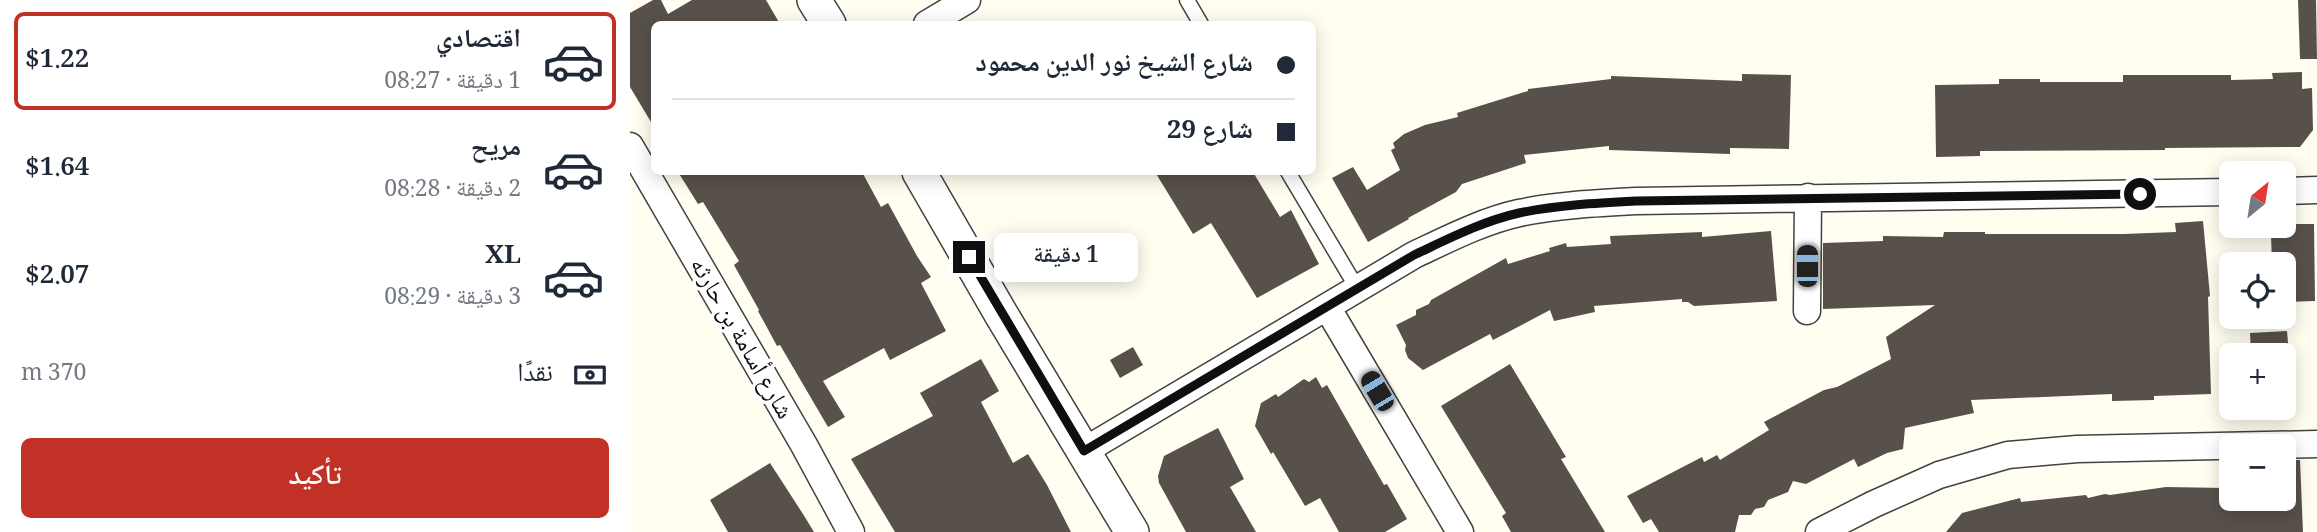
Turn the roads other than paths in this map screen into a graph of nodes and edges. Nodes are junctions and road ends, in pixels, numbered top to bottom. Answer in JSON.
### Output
{"nodes":[{"id":1,"x":814,"y":0,"type":"edge"},
{"id":2,"x":967,"y":0,"type":"edge"},
{"id":3,"x":1187,"y":0,"type":"edge"},
{"id":4,"x":828,"y":21,"type":"edge"},
{"id":5,"x":932,"y":21,"type":"edge"},
{"id":6,"x":1199,"y":21,"type":"edge"},
{"id":7,"x":630,"y":146,"type":"edge"},
{"id":8,"x":921,"y":175,"type":"edge"},
{"id":9,"x":1290,"y":175,"type":"edge"},
{"id":10,"x":2317,"y":190,"type":"edge"},
{"id":11,"x":2296,"y":191,"type":"edge"},
{"id":12,"x":2219,"y":192,"type":"edge"},
{"id":13,"x":1808,"y":197,"type":"junction"},
{"id":14,"x":1357,"y":288,"type":"junction"},
{"id":15,"x":1327,"y":307,"type":"junction"},
{"id":16,"x":1807,"y":312,"type":"dead end"},
{"id":17,"x":2317,"y":444,"type":"edge"},
{"id":18,"x":1084,"y":451,"type":"junction"},
{"id":19,"x":851,"y":532,"type":"edge"},
{"id":20,"x":1132,"y":532,"type":"edge"},
{"id":21,"x":1460,"y":532,"type":"edge"},
{"id":22,"x":1819,"y":532,"type":"edge"}],
"edges":[{"from":1,"to":4,"type":"street"},
{"from":2,"to":5,"type":"street"},
{"from":3,"to":6,"type":"lane"},
{"from":7,"to":19,"type":"street","name":"شارع أسامة بن حارثه"},
{"from":8,"to":18,"type":"street"},
{"from":9,"to":14,"type":"lane"},
{"from":10,"to":11,"type":"street"},
{"from":12,"to":13,"type":"street"},
{"from":13,"to":14,"type":"street"},
{"from":13,"to":16,"type":"street"},
{"from":14,"to":15,"type":"street"},
{"from":15,"to":18,"type":"street"},
{"from":15,"to":21,"type":"street"},
{"from":17,"to":22,"type":"street"},
{"from":18,"to":20,"type":"street"}]}
